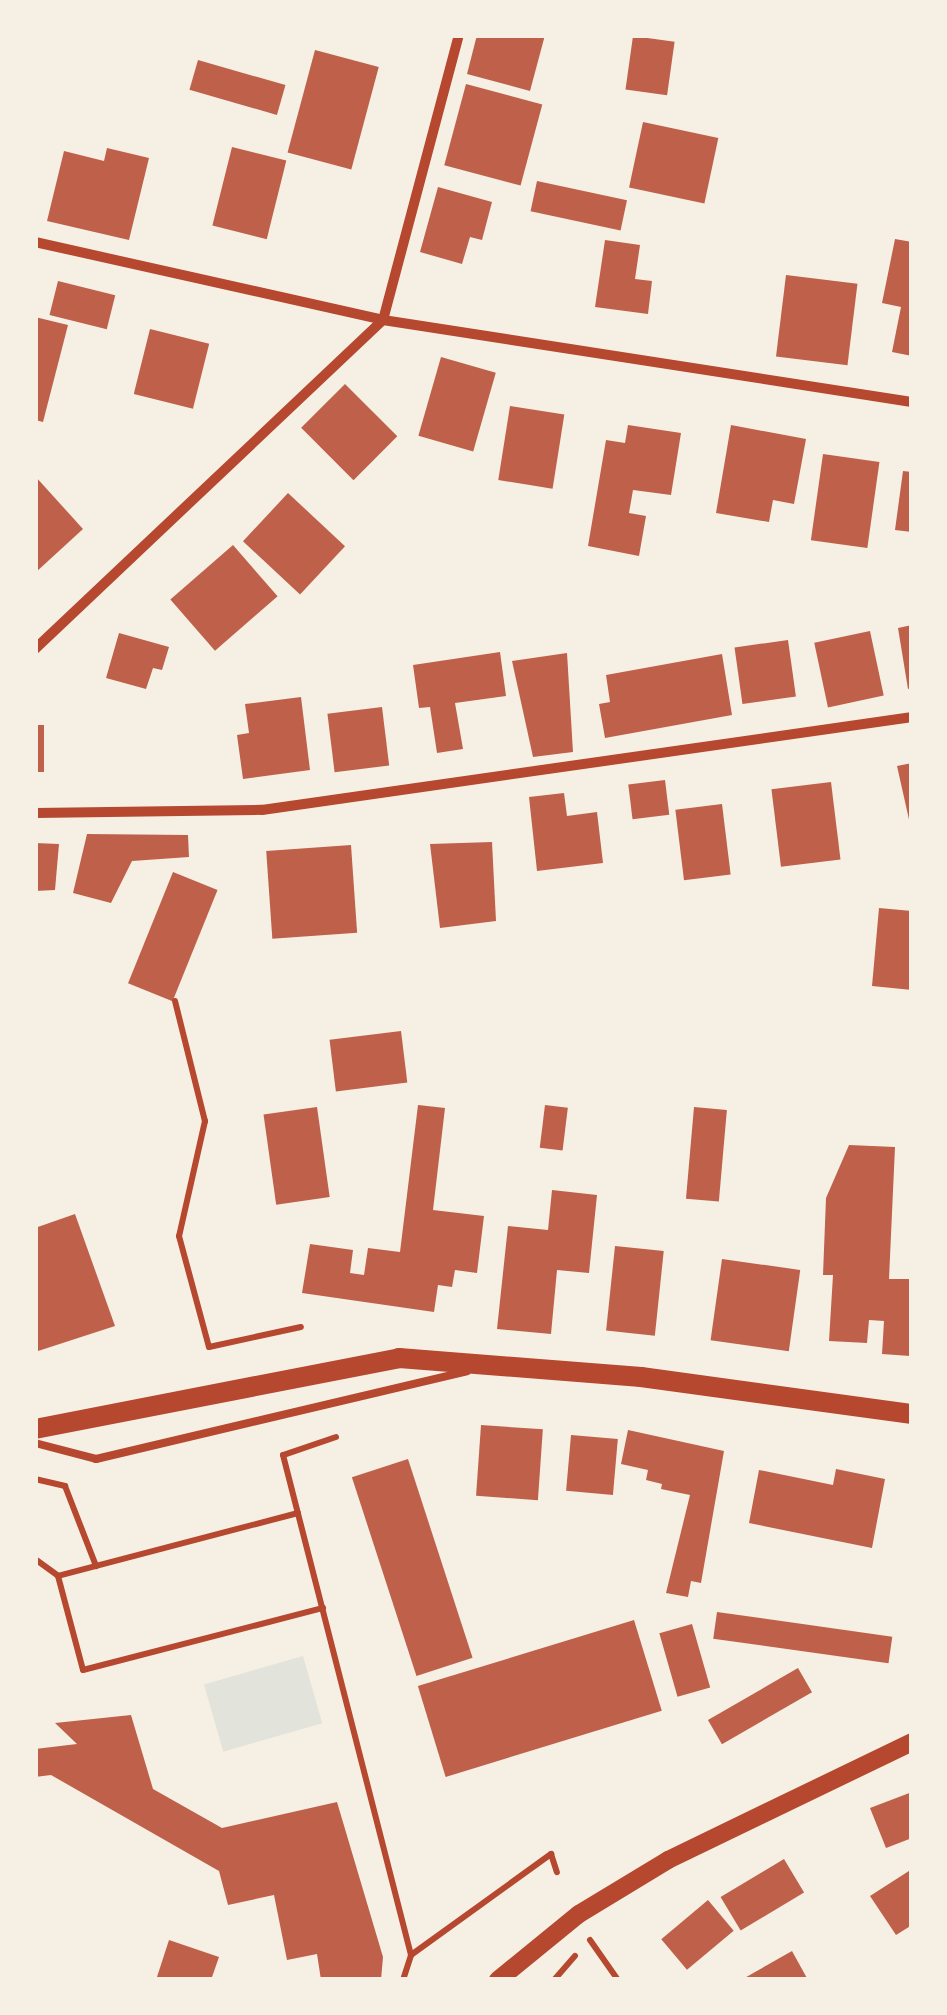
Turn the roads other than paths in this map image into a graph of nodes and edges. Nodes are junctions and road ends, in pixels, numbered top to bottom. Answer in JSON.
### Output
{"nodes":[{"id":1,"x":459,"y":35,"type":"edge"},
{"id":2,"x":35,"y":242,"type":"edge"},
{"id":3,"x":384,"y":320,"type":"junction"},
{"id":4,"x":912,"y":402,"type":"edge"},
{"id":5,"x":35,"y":650,"type":"edge"},
{"id":6,"x":912,"y":717,"type":"edge"},
{"id":7,"x":35,"y":814,"type":"edge"},
{"id":8,"x":496,"y":1363,"type":"junction"},
{"id":9,"x":912,"y":1414,"type":"edge"},
{"id":10,"x":35,"y":1429,"type":"edge"},
{"id":11,"x":35,"y":1442,"type":"edge"},
{"id":12,"x":912,"y":1742,"type":"edge"},
{"id":13,"x":498,"y":1980,"type":"edge"}],
"edges":[{"from":1,"to":3,"type":"street"},
{"from":2,"to":3,"type":"street"},
{"from":3,"to":4,"type":"street"},
{"from":3,"to":5,"type":"street"},
{"from":6,"to":7,"type":"street"},
{"from":8,"to":9,"type":"main road"},
{"from":8,"to":10,"type":"main road"},
{"from":8,"to":11,"type":"lane"},
{"from":12,"to":13,"type":"street"}]}
